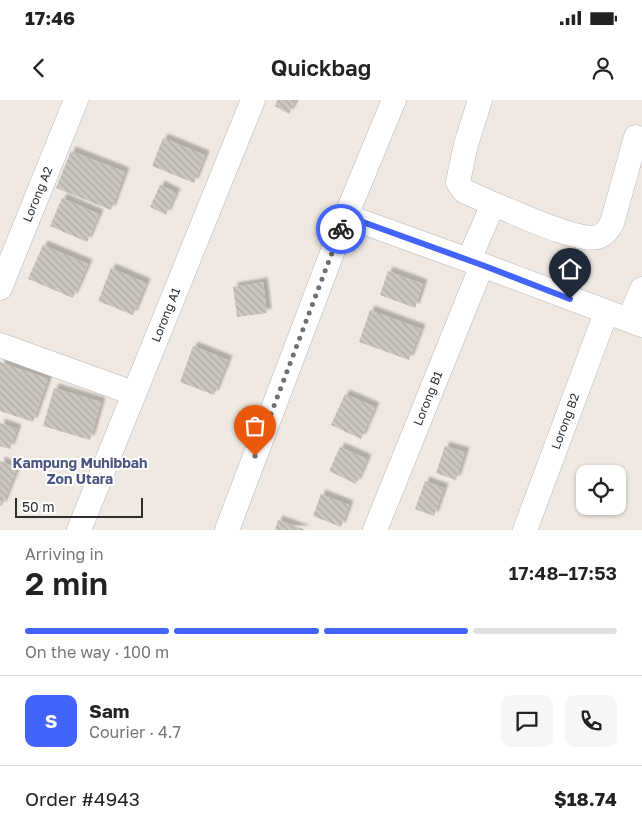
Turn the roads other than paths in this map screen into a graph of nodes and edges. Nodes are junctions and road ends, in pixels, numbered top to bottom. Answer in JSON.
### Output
{"nodes":[{"id":1,"x":76,"y":100,"type":"edge"},
{"id":2,"x":253,"y":100,"type":"edge"},
{"id":3,"x":394,"y":100,"type":"edge"},
{"id":4,"x":480,"y":100,"type":"edge"},
{"id":5,"x":636,"y":137,"type":"dead end"},
{"id":6,"x":493,"y":204,"type":"junction"},
{"id":7,"x":346,"y":216,"type":"junction"},
{"id":8,"x":475,"y":262,"type":"junction"},
{"id":9,"x":0,"y":288,"type":"edge"},
{"id":10,"x":642,"y":289,"type":"edge"},
{"id":11,"x":606,"y":312,"type":"junction"},
{"id":12,"x":636,"y":323,"type":"edge"},
{"id":13,"x":0,"y":345,"type":"edge"},
{"id":14,"x":133,"y":394,"type":"junction"},
{"id":15,"x":79,"y":530,"type":"edge"},
{"id":16,"x":227,"y":530,"type":"edge"},
{"id":17,"x":375,"y":530,"type":"edge"},
{"id":18,"x":525,"y":530,"type":"edge"}],
"edges":[{"from":1,"to":9,"type":"street","name":"Lorong A2"},
{"from":2,"to":14,"type":"street","name":"Lorong A1"},
{"from":3,"to":7,"type":"street"},
{"from":4,"to":6,"type":"street"},
{"from":5,"to":6,"type":"street"},
{"from":6,"to":8,"type":"street","name":"Lorong B1"},
{"from":7,"to":8,"type":"street"},
{"from":7,"to":16,"type":"street"},
{"from":8,"to":11,"type":"street"},
{"from":8,"to":17,"type":"street","name":"Lorong B1"},
{"from":10,"to":12,"type":"street"},
{"from":11,"to":12,"type":"street"},
{"from":11,"to":18,"type":"street","name":"Lorong B2"},
{"from":13,"to":14,"type":"street"},
{"from":14,"to":15,"type":"street","name":"Lorong A1"}]}
